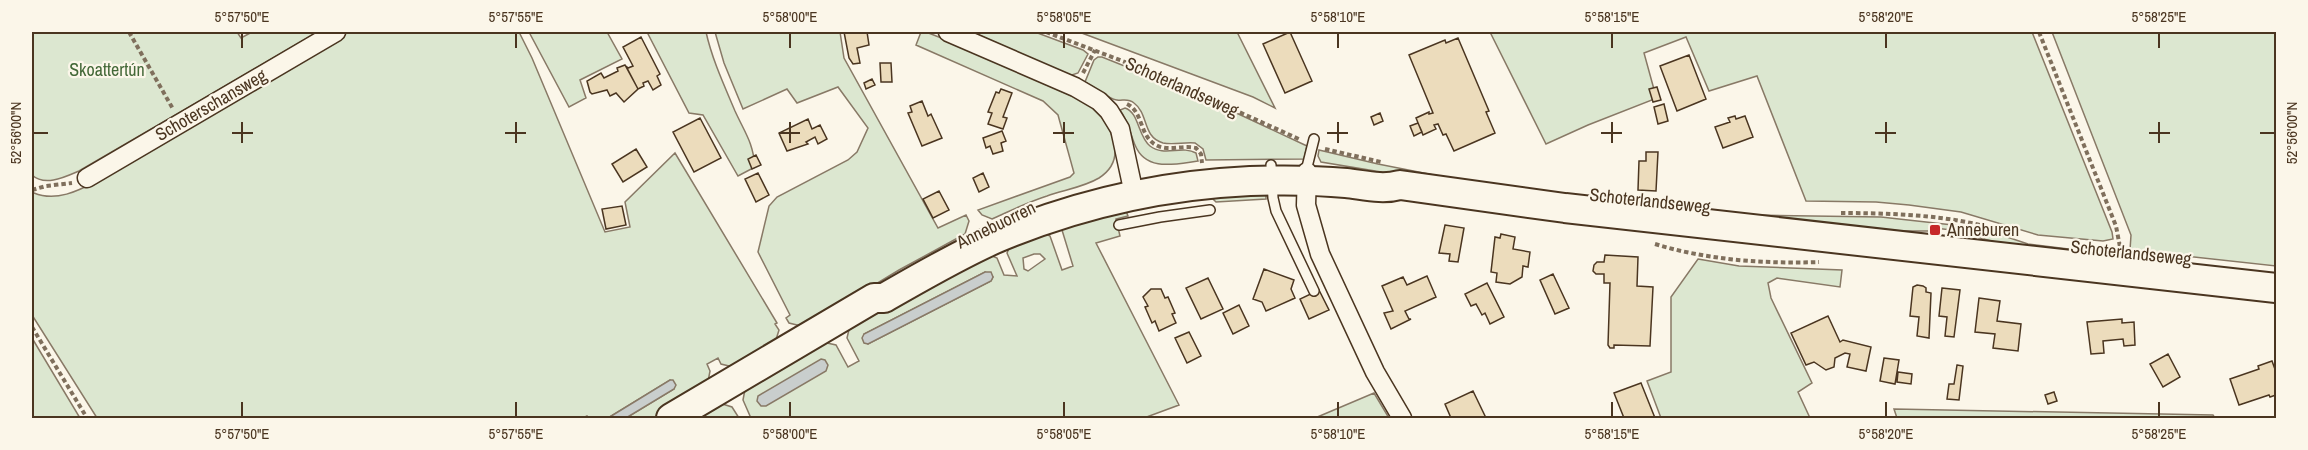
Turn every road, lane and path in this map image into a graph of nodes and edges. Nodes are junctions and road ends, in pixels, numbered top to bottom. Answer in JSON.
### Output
{"nodes":[{"id":1,"x":129,"y":32,"type":"edge"},
{"id":2,"x":336,"y":32,"type":"edge"},
{"id":3,"x":948,"y":32,"type":"edge"},
{"id":4,"x":1046,"y":32,"type":"edge"},
{"id":5,"x":2039,"y":32,"type":"edge"},
{"id":6,"x":1095,"y":50,"type":"junction"},
{"id":7,"x":1080,"y":80,"type":"dead end"},
{"id":8,"x":1120,"y":104,"type":"dead end"},
{"id":9,"x":181,"y":122,"type":"junction"},
{"id":10,"x":1310,"y":158,"type":"junction"},
{"id":11,"x":1202,"y":162,"type":"dead end"},
{"id":12,"x":1384,"y":162,"type":"dead end"},
{"id":13,"x":1271,"y":173,"type":"junction"},
{"id":14,"x":87,"y":178,"type":"joint"},
{"id":15,"x":32,"y":183,"type":"edge"},
{"id":16,"x":39,"y":187,"type":"junction"},
{"id":17,"x":32,"y":190,"type":"edge"},
{"id":18,"x":1184,"y":200,"type":"junction"},
{"id":19,"x":1134,"y":203,"type":"junction"},
{"id":20,"x":1210,"y":210,"type":"dead end"},
{"id":21,"x":1838,"y":213,"type":"dead end"},
{"id":22,"x":1119,"y":225,"type":"dead end"},
{"id":23,"x":2008,"y":234,"type":"dead end"},
{"id":24,"x":2123,"y":271,"type":"junction"},
{"id":25,"x":2277,"y":288,"type":"edge"},
{"id":26,"x":1314,"y":291,"type":"dead end"},
{"id":27,"x":32,"y":327,"type":"edge"},
{"id":28,"x":87,"y":418,"type":"edge"},
{"id":29,"x":671,"y":418,"type":"edge"},
{"id":30,"x":1402,"y":418,"type":"edge"}],
"edges":[{"from":1,"to":9,"type":"path"},
{"from":2,"to":9,"type":"street","name":"Schoterschansweg"},
{"from":3,"to":19,"type":"street"},
{"from":4,"to":6,"type":"path","name":"Schoterlandseweg"},
{"from":5,"to":24,"type":"path"},
{"from":6,"to":7,"type":"path"},
{"from":6,"to":10,"type":"path","name":"Schoterlandseweg"},
{"from":8,"to":11,"type":"path","name":"Schoterlandseweg"},
{"from":9,"to":14,"type":"street","name":"Schoterschansweg"},
{"from":10,"to":12,"type":"path","name":"Schoterlandseweg"},
{"from":10,"to":13,"type":"main road","name":"Schoterlandseweg"},
{"from":10,"to":24,"type":"main road","name":"Schoterlandseweg"},
{"from":10,"to":30,"type":"street"},
{"from":13,"to":18,"type":"main road","name":"Schoterlandseweg"},
{"from":13,"to":19,"type":"main road","name":"Schoterlandseweg"},
{"from":13,"to":26,"type":"lane"},
{"from":14,"to":16,"type":"path"},
{"from":15,"to":16,"type":"path"},
{"from":16,"to":17,"type":"path"},
{"from":18,"to":19,"type":"main road","name":"Schoterlandseweg"},
{"from":18,"to":20,"type":"lane","name":"Schoterlandseweg"},
{"from":19,"to":22,"type":"lane","name":"Schoterlandseweg"},
{"from":19,"to":29,"type":"main road","name":"Annebuorren"},
{"from":21,"to":23,"type":"path"},
{"from":24,"to":25,"type":"main road","name":"Schoterlandseweg"},
{"from":27,"to":28,"type":"path"}]}
